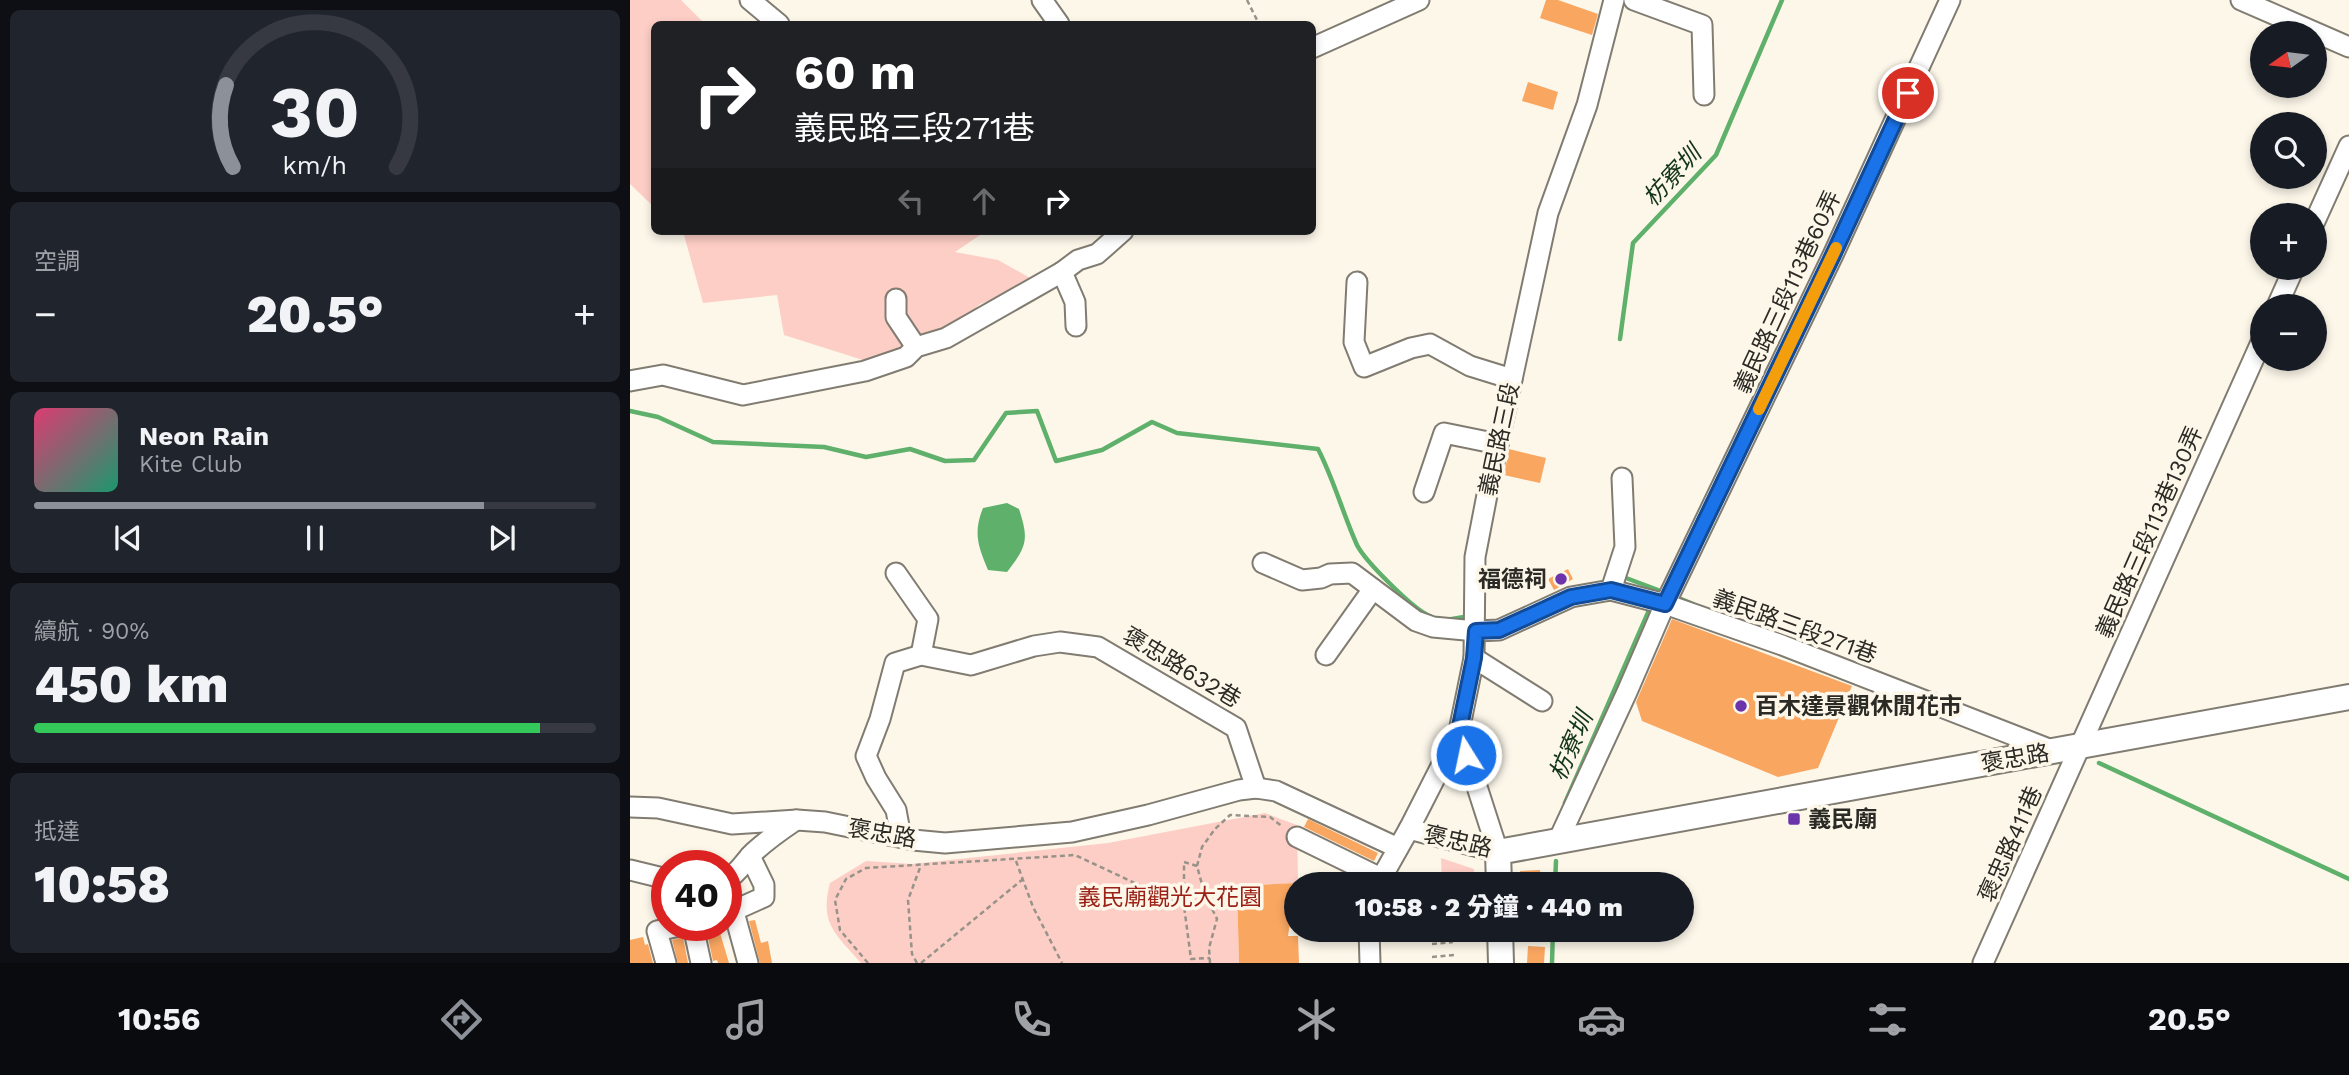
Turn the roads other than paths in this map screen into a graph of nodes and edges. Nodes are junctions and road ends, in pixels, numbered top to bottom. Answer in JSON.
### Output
{"nodes":[{"id":1,"x":750,"y":0,"type":"edge"},
{"id":2,"x":1042,"y":0,"type":"edge"},
{"id":3,"x":1419,"y":0,"type":"edge"},
{"id":4,"x":1615,"y":0,"type":"edge"},
{"id":5,"x":1633,"y":0,"type":"edge"},
{"id":6,"x":1950,"y":0,"type":"edge"},
{"id":7,"x":2241,"y":0,"type":"edge"},
{"id":8,"x":775,"y":21,"type":"edge"},
{"id":9,"x":1057,"y":21,"type":"edge"},
{"id":10,"x":1316,"y":46,"type":"edge"},
{"id":11,"x":2349,"y":47,"type":"edge"},
{"id":12,"x":1704,"y":95,"type":"dead end"},
{"id":13,"x":2349,"y":146,"type":"edge"},
{"id":14,"x":2323,"y":203,"type":"edge"},
{"id":15,"x":1118,"y":235,"type":"edge"},
{"id":16,"x":1062,"y":272,"type":"junction"},
{"id":17,"x":1357,"y":282,"type":"dead end"},
{"id":18,"x":895,"y":299,"type":"dead end"},
{"id":19,"x":1076,"y":326,"type":"dead end"},
{"id":20,"x":916,"y":347,"type":"junction"},
{"id":21,"x":2250,"y":367,"type":"edge"},
{"id":22,"x":1512,"y":379,"type":"junction"},
{"id":23,"x":630,"y":381,"type":"edge"},
{"id":24,"x":1498,"y":444,"type":"junction"},
{"id":25,"x":1622,"y":478,"type":"dead end"},
{"id":26,"x":1424,"y":492,"type":"dead end"},
{"id":27,"x":1263,"y":563,"type":"dead end"},
{"id":28,"x":896,"y":573,"type":"dead end"},
{"id":29,"x":1373,"y":589,"type":"junction"},
{"id":30,"x":1611,"y":590,"type":"junction"},
{"id":31,"x":1665,"y":604,"type":"junction"},
{"id":32,"x":1476,"y":631,"type":"junction"},
{"id":33,"x":921,"y":655,"type":"junction"},
{"id":34,"x":1326,"y":655,"type":"dead end"},
{"id":35,"x":1474,"y":658,"type":"junction"},
{"id":36,"x":2349,"y":697,"type":"edge"},
{"id":37,"x":1542,"y":701,"type":"dead end"},
{"id":38,"x":1459,"y":731,"type":"junction"},
{"id":39,"x":2081,"y":745,"type":"junction"},
{"id":40,"x":2054,"y":751,"type":"junction"},
{"id":41,"x":1256,"y":788,"type":"junction"},
{"id":42,"x":630,"y":807,"type":"edge"},
{"id":43,"x":797,"y":820,"type":"junction"},
{"id":44,"x":1409,"y":829,"type":"junction"},
{"id":45,"x":901,"y":837,"type":"junction"},
{"id":46,"x":1297,"y":837,"type":"road end"},
{"id":47,"x":1558,"y":841,"type":"junction"},
{"id":48,"x":1398,"y":848,"type":"junction"},
{"id":49,"x":1499,"y":852,"type":"junction"},
{"id":50,"x":750,"y":856,"type":"junction"},
{"id":51,"x":742,"y":869,"type":"edge"},
{"id":52,"x":630,"y":870,"type":"edge"},
{"id":53,"x":1363,"y":872,"type":"edge"},
{"id":54,"x":1385,"y":872,"type":"edge"},
{"id":55,"x":1499,"y":872,"type":"edge"},
{"id":56,"x":651,"y":875,"type":"edge"},
{"id":57,"x":742,"y":907,"type":"edge"},
{"id":58,"x":660,"y":941,"type":"edge"},
{"id":59,"x":696,"y":941,"type":"edge"},
{"id":60,"x":740,"y":941,"type":"edge"},
{"id":61,"x":1369,"y":942,"type":"edge"},
{"id":62,"x":1500,"y":942,"type":"edge"},
{"id":63,"x":666,"y":963,"type":"edge"},
{"id":64,"x":701,"y":963,"type":"edge"},
{"id":65,"x":748,"y":963,"type":"edge"},
{"id":66,"x":1370,"y":963,"type":"edge"},
{"id":67,"x":1501,"y":963,"type":"edge"},
{"id":68,"x":1983,"y":963,"type":"edge"}],
"edges":[{"from":1,"to":8,"type":"street"},
{"from":2,"to":9,"type":"street"},
{"from":3,"to":10,"type":"street"},
{"from":4,"to":22,"type":"street","name":"義民路三段"},
{"from":5,"to":12,"type":"street"},
{"from":6,"to":31,"type":"street","name":"義民路三段113巷60弄"},
{"from":7,"to":11,"type":"street"},
{"from":13,"to":14,"type":"street"},
{"from":15,"to":16,"type":"street"},
{"from":16,"to":19,"type":"street"},
{"from":16,"to":20,"type":"street"},
{"from":17,"to":22,"type":"street"},
{"from":18,"to":20,"type":"street"},
{"from":20,"to":23,"type":"street"},
{"from":21,"to":39,"type":"street","name":"義民路三段113巷130弄"},
{"from":22,"to":24,"type":"street","name":"義民路三段"},
{"from":24,"to":26,"type":"street"},
{"from":24,"to":32,"type":"street","name":"義民路三段"},
{"from":25,"to":30,"type":"street"},
{"from":27,"to":29,"type":"street","name":"義民路三段271巷"},
{"from":28,"to":33,"type":"street"},
{"from":29,"to":32,"type":"street","name":"義民路三段271巷"},
{"from":29,"to":34,"type":"street"},
{"from":30,"to":31,"type":"street","name":"義民路三段271巷"},
{"from":30,"to":32,"type":"street","name":"義民路三段271巷"},
{"from":31,"to":40,"type":"street","name":"義民路三段271巷"},
{"from":31,"to":47,"type":"street","name":"義民路三段113巷60弄"},
{"from":32,"to":35,"type":"street","name":"義民路三段"},
{"from":33,"to":41,"type":"street","name":"褒忠路632巷"},
{"from":33,"to":45,"type":"street"},
{"from":35,"to":37,"type":"street"},
{"from":35,"to":38,"type":"street","name":"義民路三段"},
{"from":36,"to":39,"type":"main road","name":"褒忠路"},
{"from":38,"to":44,"type":"street"},
{"from":38,"to":49,"type":"street","name":"義民路三段"},
{"from":39,"to":40,"type":"main road","name":"褒忠路"},
{"from":39,"to":68,"type":"street","name":"褒忠路411巷"},
{"from":40,"to":47,"type":"main road","name":"褒忠路"},
{"from":41,"to":45,"type":"street","name":"褒忠路"},
{"from":41,"to":48,"type":"street","name":"褒忠路"},
{"from":42,"to":43,"type":"street","name":"褒忠路"},
{"from":43,"to":45,"type":"street","name":"褒忠路"},
{"from":43,"to":50,"type":"street"},
{"from":44,"to":48,"type":"street","name":"褒忠路"},
{"from":44,"to":49,"type":"street","name":"褒忠路"},
{"from":46,"to":53,"type":"street"},
{"from":47,"to":49,"type":"main road","name":"褒忠路"},
{"from":48,"to":54,"type":"street"},
{"from":49,"to":55,"type":"main road","name":"義民路三段"},
{"from":50,"to":51,"type":"street"},
{"from":50,"to":57,"type":"street"},
{"from":52,"to":56,"type":"street"},
{"from":58,"to":63,"type":"street"},
{"from":59,"to":64,"type":"street"},
{"from":60,"to":65,"type":"street"},
{"from":61,"to":66,"type":"street"},
{"from":62,"to":67,"type":"main road"}]}
